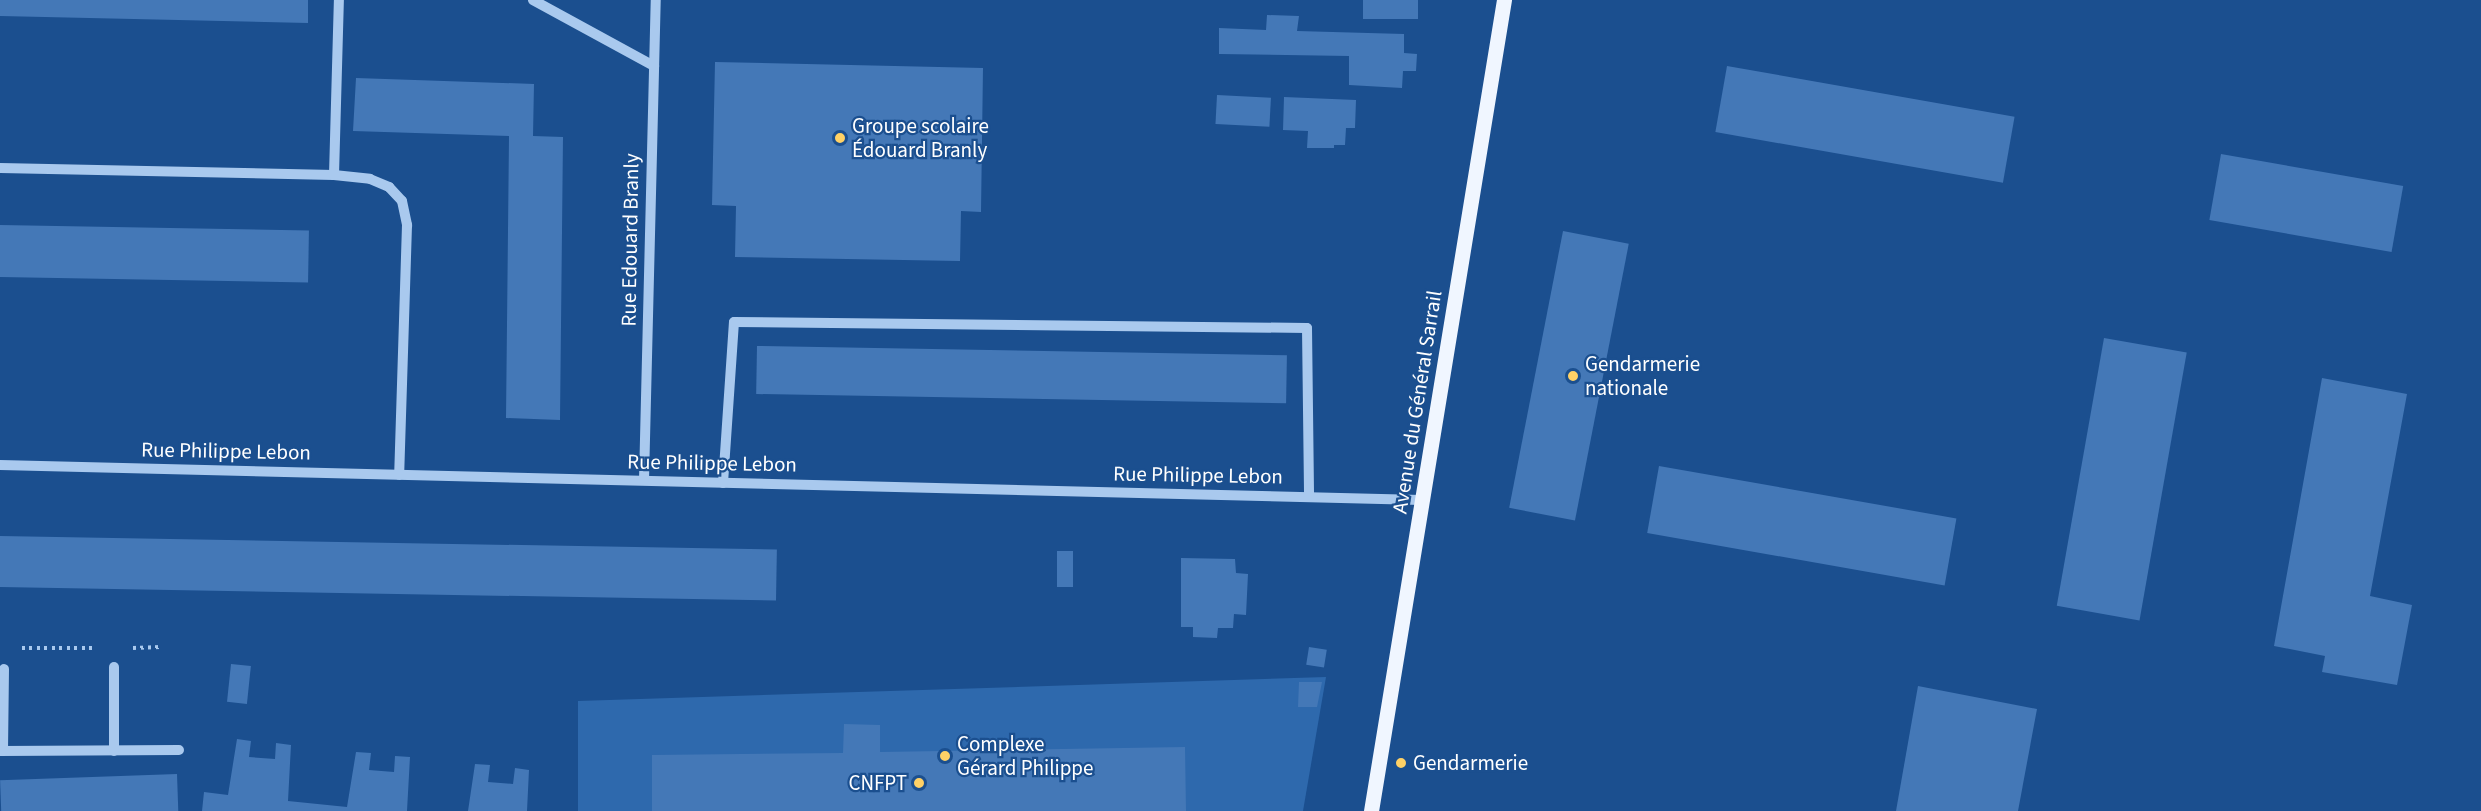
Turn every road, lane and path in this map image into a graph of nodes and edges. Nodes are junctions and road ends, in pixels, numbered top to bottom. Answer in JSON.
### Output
{"nodes":[{"id":1,"x":339,"y":0,"type":"edge"},
{"id":2,"x":533,"y":0,"type":"edge"},
{"id":3,"x":559,"y":0,"type":"edge"},
{"id":4,"x":656,"y":0,"type":"edge"},
{"id":5,"x":1504,"y":0,"type":"edge"},
{"id":6,"x":558,"y":14,"type":"junction"},
{"id":7,"x":654,"y":66,"type":"junction"},
{"id":8,"x":0,"y":168,"type":"edge"},
{"id":9,"x":334,"y":175,"type":"junction"},
{"id":10,"x":0,"y":465,"type":"edge"},
{"id":11,"x":399,"y":475,"type":"junction"},
{"id":12,"x":644,"y":480,"type":"junction"},
{"id":13,"x":723,"y":483,"type":"junction"},
{"id":14,"x":1309,"y":497,"type":"junction"},
{"id":15,"x":1422,"y":500,"type":"junction"},
{"id":16,"x":160,"y":647,"type":"dead end"},
{"id":17,"x":15,"y":648,"type":"dead end"},
{"id":18,"x":103,"y":648,"type":"dead end"},
{"id":19,"x":126,"y":648,"type":"dead end"},
{"id":20,"x":114,"y":667,"type":"dead end"},
{"id":21,"x":4,"y":669,"type":"dead end"},
{"id":22,"x":1,"y":750,"type":"edge"},
{"id":23,"x":179,"y":750,"type":"dead end"},
{"id":24,"x":114,"y":751,"type":"junction"},
{"id":25,"x":1371,"y":811,"type":"edge"}],
"edges":[{"from":1,"to":9,"type":"street"},
{"from":2,"to":6,"type":"street"},
{"from":3,"to":6,"type":"street"},
{"from":4,"to":7,"type":"street","name":"Rue Edouard Branly"},
{"from":5,"to":15,"type":"main road","name":"Avenue du Général Sarrail"},
{"from":6,"to":7,"type":"street"},
{"from":7,"to":12,"type":"street","name":"Rue Edouard Branly"},
{"from":8,"to":9,"type":"street"},
{"from":9,"to":11,"type":"street"},
{"from":10,"to":11,"type":"street","name":"Rue Philippe Lebon"},
{"from":11,"to":12,"type":"street","name":"Rue Philippe Lebon"},
{"from":12,"to":13,"type":"street","name":"Rue Philippe Lebon"},
{"from":13,"to":14,"type":"street","name":"Rue Philippe Lebon"},
{"from":13,"to":14,"type":"street"},
{"from":14,"to":15,"type":"street","name":"Rue Philippe Lebon"},
{"from":15,"to":25,"type":"main road","name":"Avenue du Général Sarrail"},
{"from":16,"to":19,"type":"path"},
{"from":17,"to":18,"type":"path"},
{"from":20,"to":24,"type":"street"},
{"from":21,"to":22,"type":"street"},
{"from":22,"to":24,"type":"street"},
{"from":23,"to":24,"type":"street"}]}
